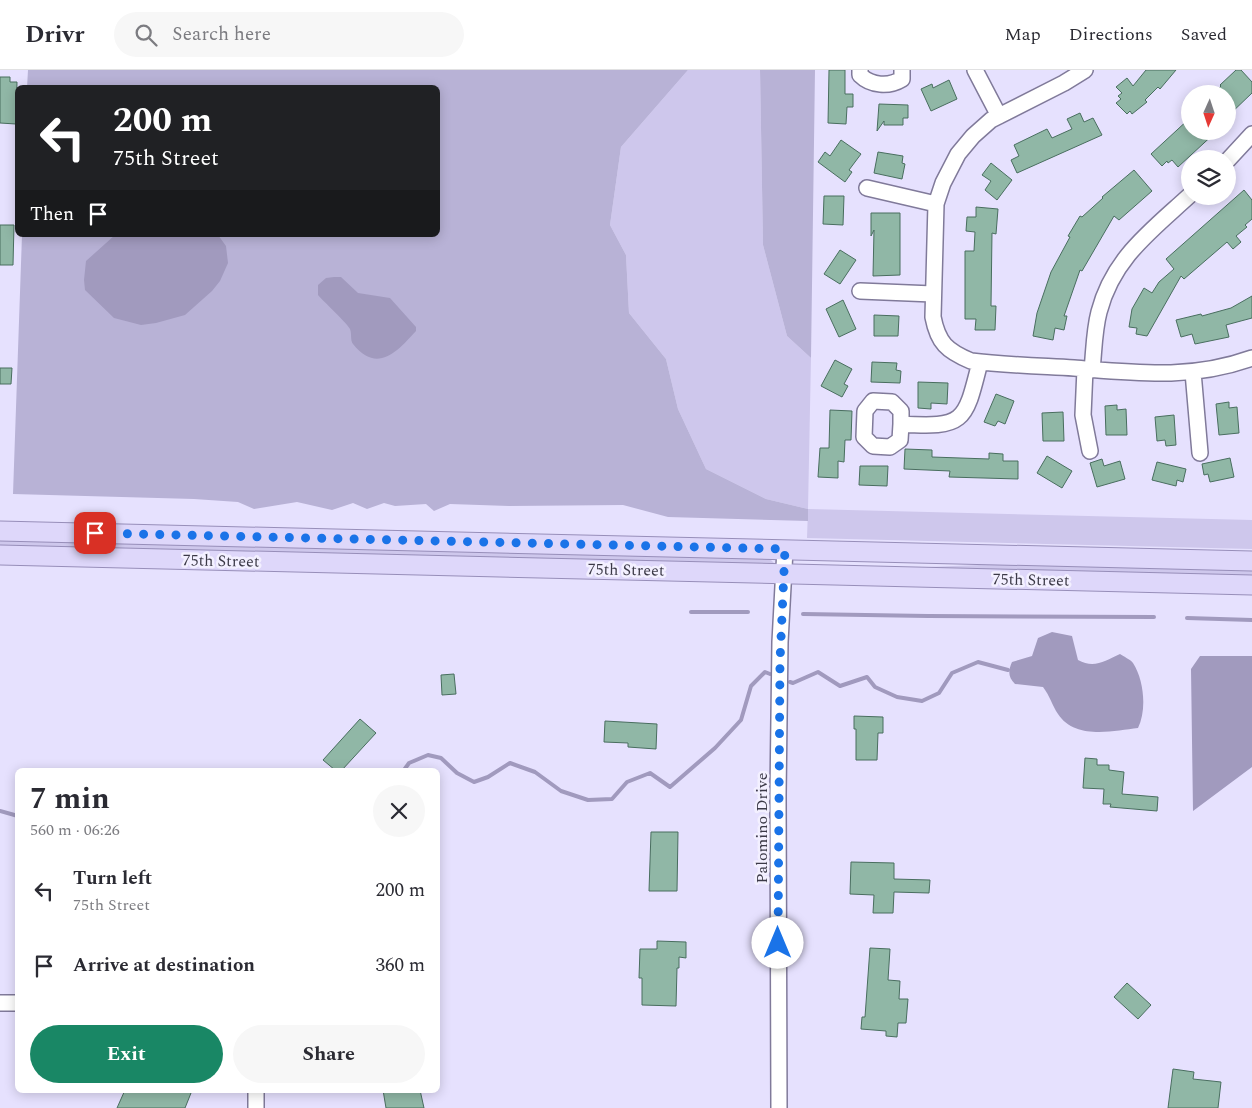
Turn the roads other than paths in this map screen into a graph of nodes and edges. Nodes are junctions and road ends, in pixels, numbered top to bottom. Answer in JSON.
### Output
{"nodes":[{"id":1,"x":860,"y":70,"type":"edge"},
{"id":2,"x":902,"y":70,"type":"edge"},
{"id":3,"x":974,"y":70,"type":"edge"},
{"id":4,"x":1085,"y":70,"type":"edge"},
{"id":5,"x":999,"y":116,"type":"junction"},
{"id":6,"x":1252,"y":134,"type":"edge"},
{"id":7,"x":1236,"y":151,"type":"edge"},
{"id":8,"x":867,"y":188,"type":"dead end"},
{"id":9,"x":1181,"y":203,"type":"edge"},
{"id":10,"x":936,"y":204,"type":"junction"},
{"id":11,"x":860,"y":291,"type":"dead end"},
{"id":12,"x":933,"y":294,"type":"junction"},
{"id":13,"x":1252,"y":358,"type":"edge"},
{"id":14,"x":980,"y":362,"type":"junction"},
{"id":15,"x":1089,"y":369,"type":"junction"},
{"id":16,"x":1192,"y":372,"type":"junction"},
{"id":17,"x":901,"y":424,"type":"dead end"},
{"id":18,"x":1090,"y":451,"type":"dead end"},
{"id":19,"x":1200,"y":452,"type":"dead end"},
{"id":20,"x":0,"y":531,"type":"edge"},
{"id":21,"x":0,"y":554,"type":"edge"},
{"id":22,"x":1252,"y":561,"type":"edge"},
{"id":23,"x":785,"y":562,"type":"junction"},
{"id":24,"x":1252,"y":585,"type":"edge"},
{"id":25,"x":15,"y":1003,"type":"edge"},
{"id":26,"x":0,"y":1004,"type":"edge"},
{"id":27,"x":256,"y":1093,"type":"edge"},
{"id":28,"x":256,"y":1108,"type":"edge"},
{"id":29,"x":779,"y":1108,"type":"edge"}],
"edges":[{"from":1,"to":2,"type":"street"},
{"from":3,"to":5,"type":"street"},
{"from":4,"to":5,"type":"street"},
{"from":5,"to":10,"type":"street"},
{"from":6,"to":7,"type":"street"},
{"from":8,"to":10,"type":"street"},
{"from":9,"to":15,"type":"street"},
{"from":10,"to":12,"type":"street"},
{"from":11,"to":12,"type":"street"},
{"from":12,"to":14,"type":"street"},
{"from":13,"to":16,"type":"street"},
{"from":14,"to":15,"type":"street"},
{"from":14,"to":17,"type":"street"},
{"from":15,"to":16,"type":"street"},
{"from":15,"to":18,"type":"street"},
{"from":16,"to":19,"type":"street"},
{"from":20,"to":23,"type":"main road","name":"75th Street"},
{"from":21,"to":23,"type":"main road","name":"75th Street"},
{"from":22,"to":23,"type":"main road","name":"75th Street"},
{"from":23,"to":24,"type":"main road","name":"75th Street"},
{"from":23,"to":29,"type":"street","name":"Palomino Drive"},
{"from":25,"to":26,"type":"street"},
{"from":27,"to":28,"type":"street"}]}
